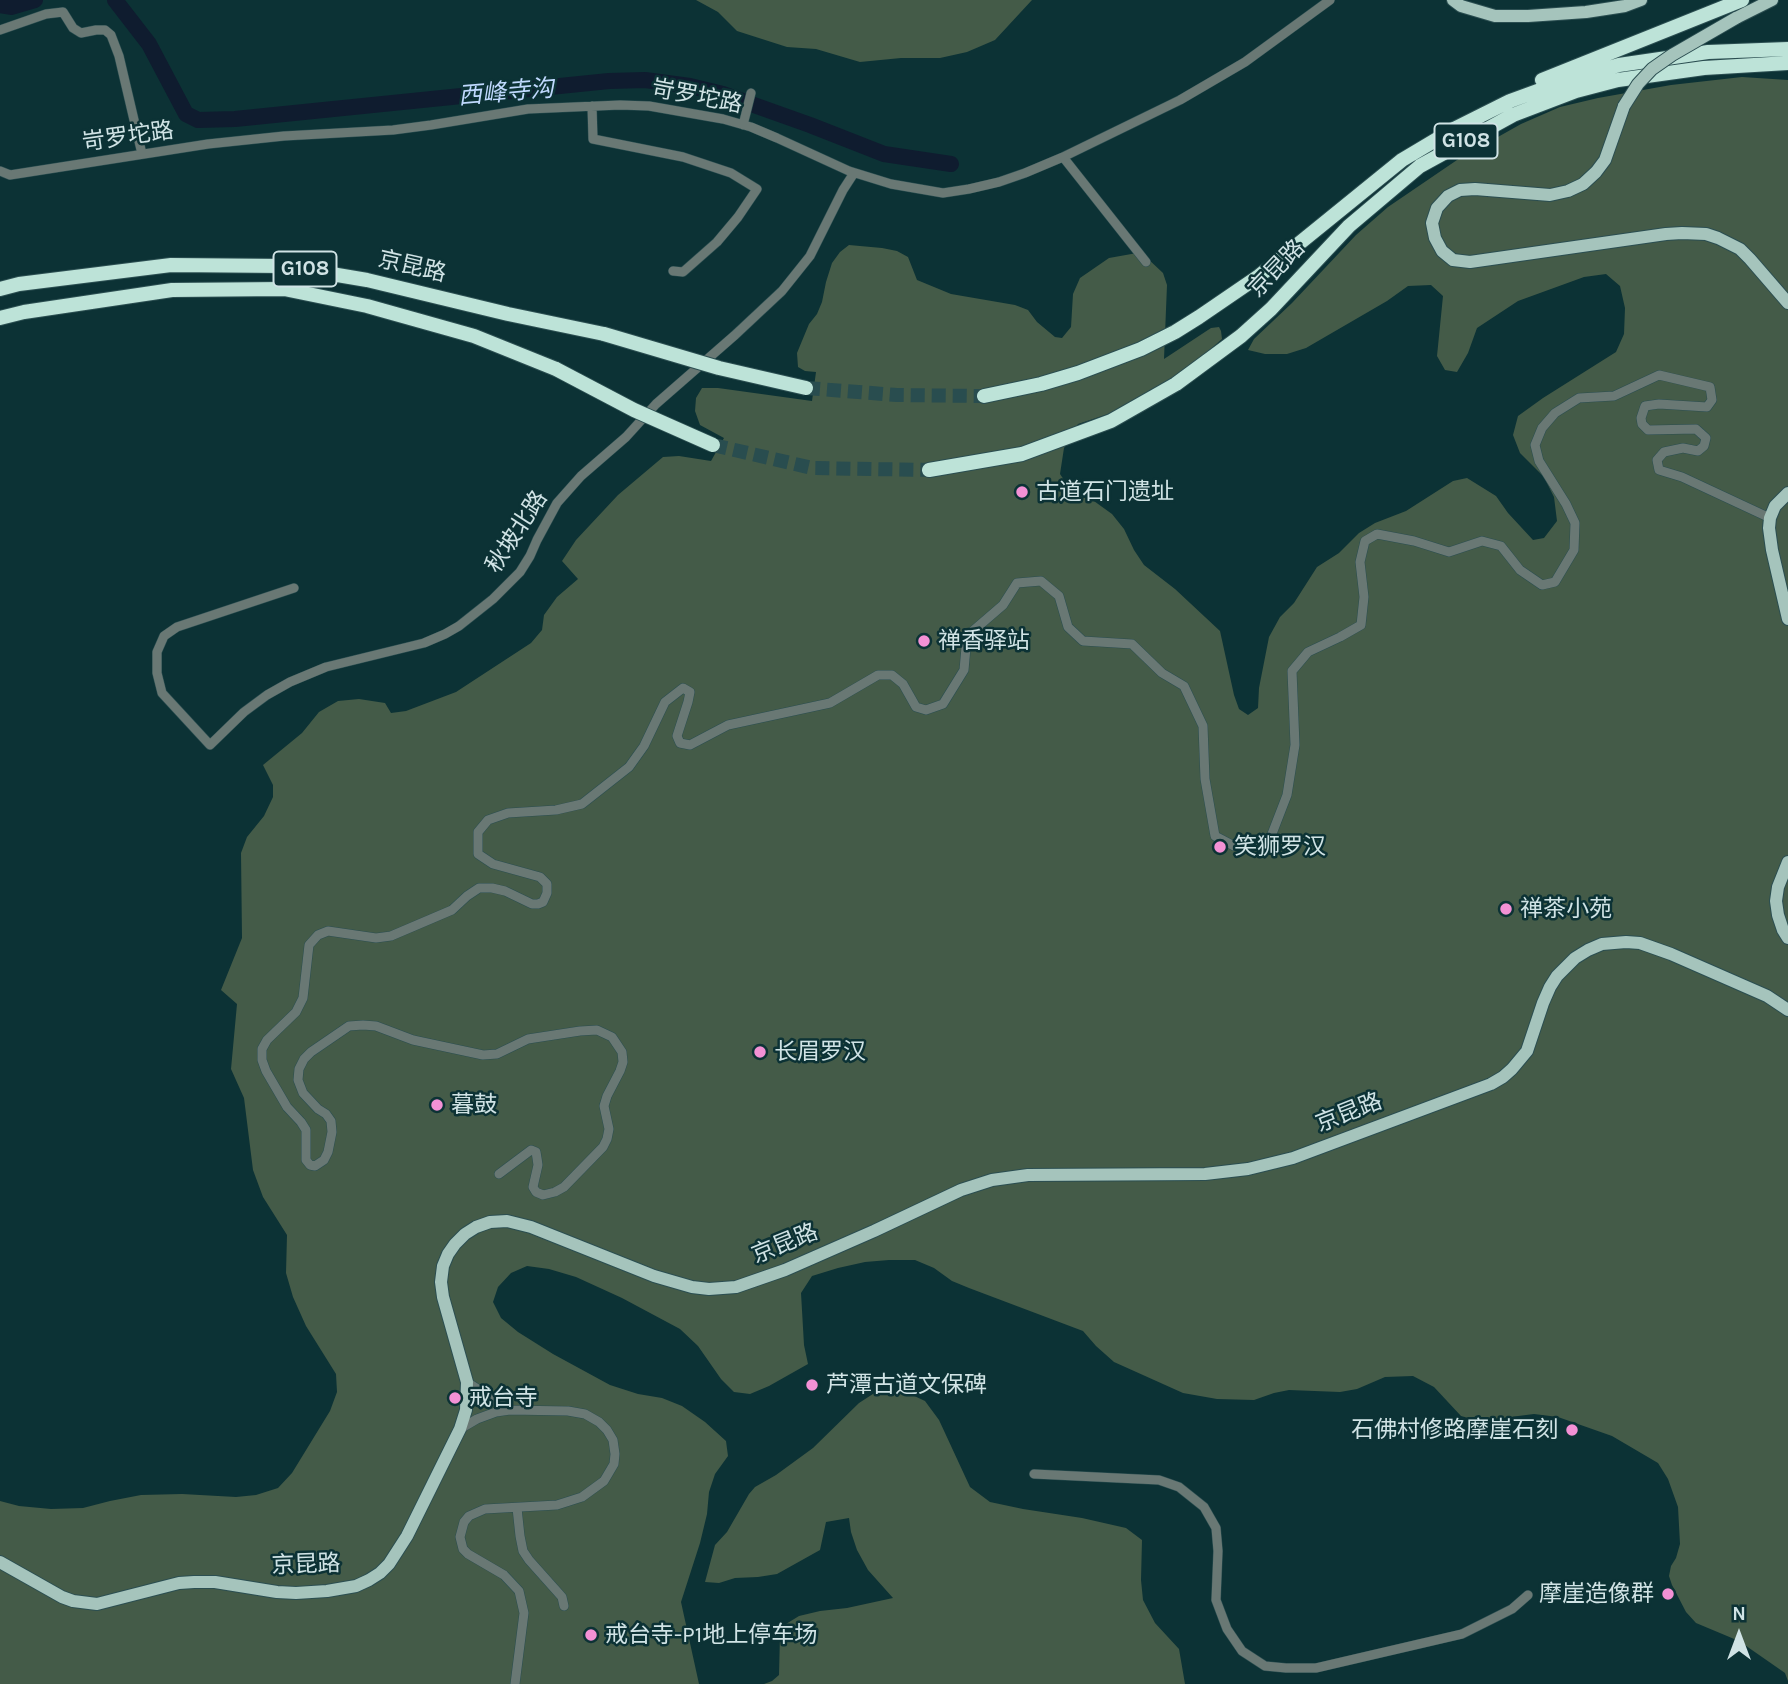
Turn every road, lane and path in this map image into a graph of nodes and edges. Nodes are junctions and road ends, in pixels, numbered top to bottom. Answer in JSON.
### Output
{"nodes":[{"id":1,"x":1330,"y":0,"type":"edge"},
{"id":2,"x":1453,"y":0,"type":"edge"},
{"id":3,"x":1641,"y":0,"type":"edge"},
{"id":4,"x":1742,"y":0,"type":"edge"},
{"id":5,"x":1772,"y":0,"type":"edge"},
{"id":6,"x":0,"y":30,"type":"edge"},
{"id":7,"x":1788,"y":49,"type":"edge"},
{"id":8,"x":1788,"y":63,"type":"edge"},
{"id":9,"x":1753,"y":65,"type":"junction"},
{"id":10,"x":1788,"y":69,"type":"edge"},
{"id":11,"x":750,"y":95,"type":"dead end"},
{"id":12,"x":592,"y":106,"type":"junction"},
{"id":13,"x":743,"y":125,"type":"junction"},
{"id":14,"x":1454,"y":129,"type":"junction"},
{"id":15,"x":142,"y":154,"type":"junction"},
{"id":16,"x":1063,"y":157,"type":"junction"},
{"id":17,"x":0,"y":171,"type":"edge"},
{"id":18,"x":854,"y":173,"type":"junction"},
{"id":19,"x":1146,"y":262,"type":"dead end"},
{"id":20,"x":673,"y":271,"type":"dead end"},
{"id":21,"x":0,"y":289,"type":"edge"},
{"id":22,"x":1788,"y":303,"type":"edge"},
{"id":23,"x":0,"y":318,"type":"edge"},
{"id":24,"x":806,"y":388,"type":"tunnel mouth"},
{"id":25,"x":984,"y":396,"type":"tunnel mouth"},
{"id":26,"x":713,"y":445,"type":"tunnel mouth"},
{"id":27,"x":929,"y":470,"type":"tunnel mouth"},
{"id":28,"x":1788,"y":493,"type":"edge"},
{"id":29,"x":1770,"y":518,"type":"junction"},
{"id":30,"x":294,"y":588,"type":"dead end"},
{"id":31,"x":1788,"y":619,"type":"edge"},
{"id":32,"x":1788,"y":862,"type":"edge"},
{"id":33,"x":1788,"y":938,"type":"edge"},
{"id":34,"x":1788,"y":1010,"type":"edge"},
{"id":35,"x":499,"y":1174,"type":"dead end"},
{"id":36,"x":467,"y":1382,"type":"junction"},
{"id":37,"x":510,"y":1410,"type":"junction"},
{"id":38,"x":460,"y":1429,"type":"junction"},
{"id":39,"x":1034,"y":1474,"type":"dead end"},
{"id":40,"x":517,"y":1508,"type":"junction"},
{"id":41,"x":0,"y":1562,"type":"edge"},
{"id":42,"x":1528,"y":1595,"type":"dead end"},
{"id":43,"x":564,"y":1606,"type":"dead end"},
{"id":44,"x":514,"y":1684,"type":"edge"}],
"edges":[{"from":1,"to":16,"type":"street","name":"岢罗坨路"},
{"from":2,"to":3,"type":"main road"},
{"from":4,"to":14,"type":"highway"},
{"from":5,"to":22,"type":"main road","bridge":true},
{"from":6,"to":15,"type":"street"},
{"from":7,"to":14,"type":"highway","name":"京昆路","number":"G108"},
{"from":8,"to":9,"type":"highway","name":"京昆路","number":"G108"},
{"from":9,"to":10,"type":"highway"},
{"from":9,"to":27,"type":"highway","name":"京昆路","number":"G108"},
{"from":11,"to":13,"type":"street"},
{"from":12,"to":13,"type":"street","name":"岢罗坨路"},
{"from":12,"to":15,"type":"street","name":"岢罗坨路"},
{"from":12,"to":20,"type":"street"},
{"from":13,"to":18,"type":"street","name":"岢罗坨路"},
{"from":14,"to":25,"type":"highway","name":"京昆路","number":"G108"},
{"from":15,"to":17,"type":"street","name":"岢罗坨路"},
{"from":16,"to":18,"type":"street","name":"岢罗坨路"},
{"from":16,"to":19,"type":"street"},
{"from":18,"to":30,"type":"street","name":"秋坡北路"},
{"from":21,"to":24,"type":"highway","name":"京昆路","number":"G108","bridge":true},
{"from":23,"to":26,"type":"highway","number":"G108","bridge":true},
{"from":28,"to":29,"type":"main road"},
{"from":29,"to":31,"type":"main road"},
{"from":29,"to":35,"type":"street"},
{"from":32,"to":33,"type":"main road"},
{"from":34,"to":36,"type":"main road","name":"京昆路"},
{"from":36,"to":37,"type":"street"},
{"from":36,"to":38,"type":"main road","name":"京昆路"},
{"from":37,"to":38,"type":"street"},
{"from":37,"to":40,"type":"street"},
{"from":38,"to":41,"type":"main road","name":"京昆路"},
{"from":39,"to":42,"type":"street"},
{"from":40,"to":43,"type":"street"},
{"from":40,"to":44,"type":"street"}]}
